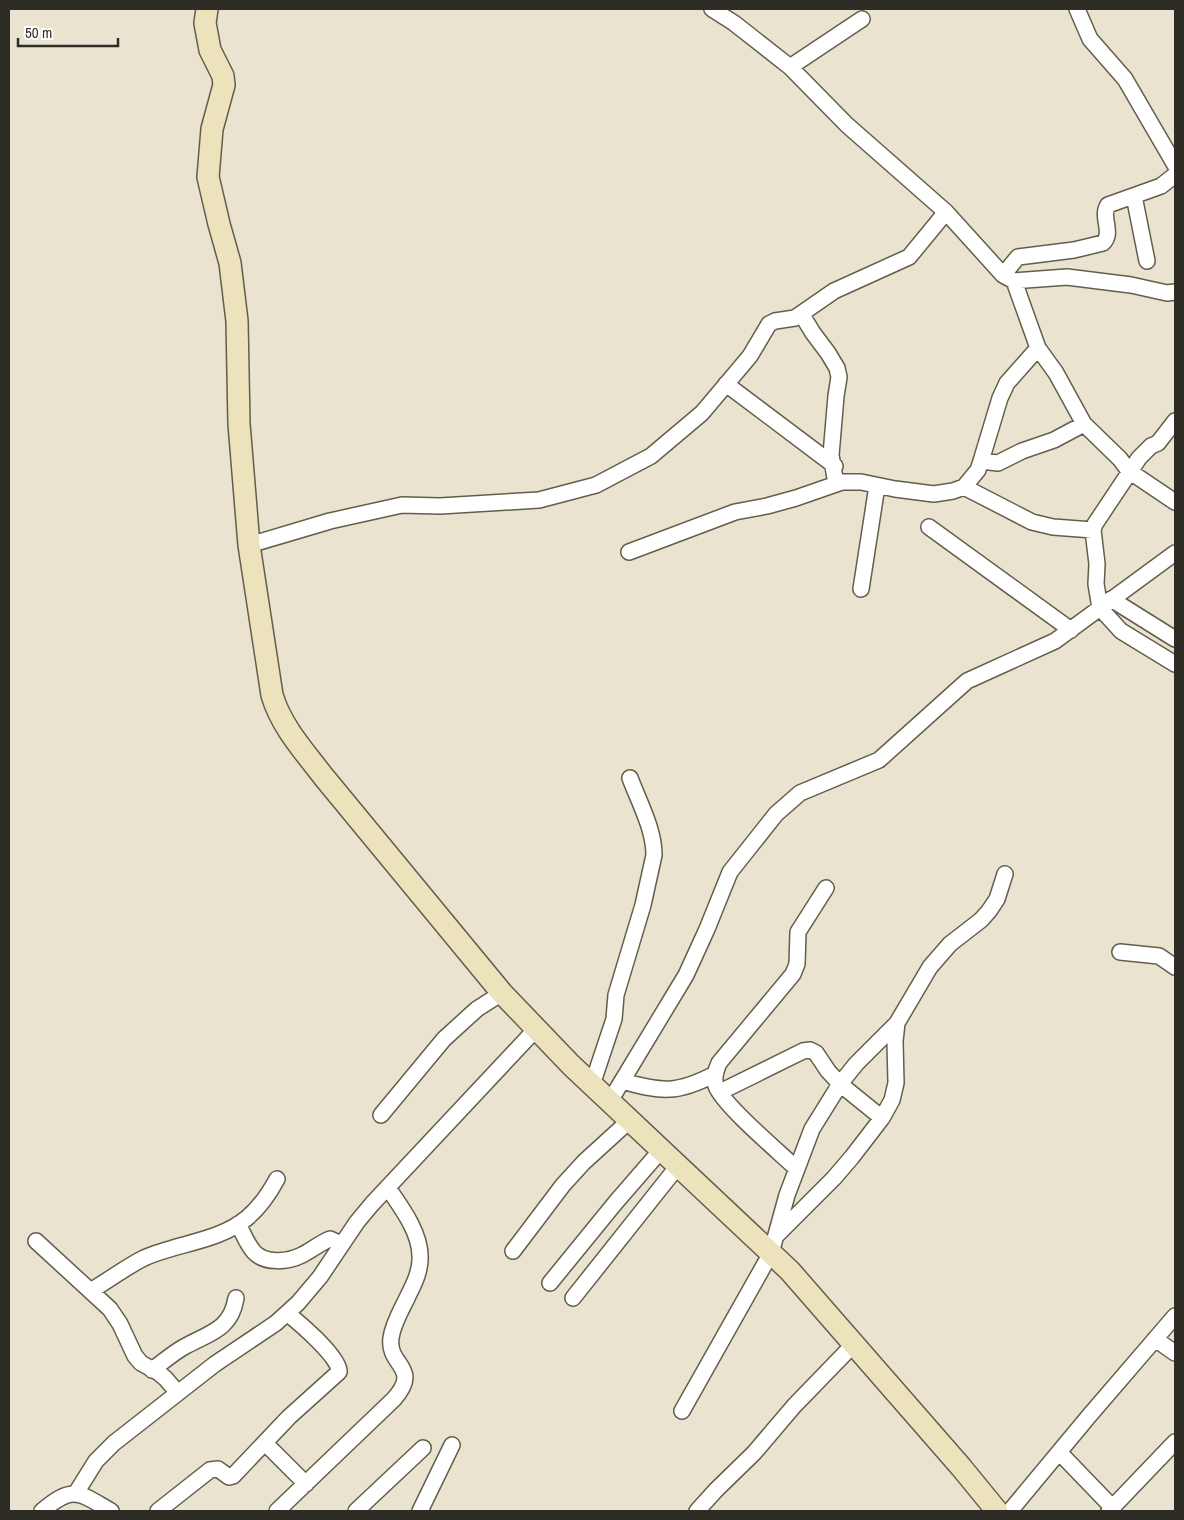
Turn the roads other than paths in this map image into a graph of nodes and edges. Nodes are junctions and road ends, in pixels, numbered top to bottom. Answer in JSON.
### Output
{"nodes":[{"id":1,"x":207,"y":9,"type":"edge"},
{"id":2,"x":712,"y":9,"type":"edge"},
{"id":3,"x":1076,"y":9,"type":"edge"},
{"id":4,"x":862,"y":19,"type":"dead end"},
{"id":5,"x":790,"y":67,"type":"junction"},
{"id":6,"x":1175,"y":165,"type":"edge"},
{"id":7,"x":1175,"y":175,"type":"edge"},
{"id":8,"x":1134,"y":196,"type":"junction"},
{"id":9,"x":946,"y":212,"type":"junction"},
{"id":10,"x":1147,"y":261,"type":"dead end"},
{"id":11,"x":1008,"y":278,"type":"junction"},
{"id":12,"x":1175,"y":292,"type":"edge"},
{"id":13,"x":802,"y":315,"type":"junction"},
{"id":14,"x":1038,"y":348,"type":"junction"},
{"id":15,"x":726,"y":384,"type":"junction"},
{"id":16,"x":1084,"y":424,"type":"junction"},
{"id":17,"x":1173,"y":430,"type":"edge"},
{"id":18,"x":982,"y":461,"type":"junction"},
{"id":19,"x":831,"y":463,"type":"junction"},
{"id":20,"x":1129,"y":471,"type":"junction"},
{"id":21,"x":843,"y":482,"type":"junction"},
{"id":22,"x":877,"y":486,"type":"junction"},
{"id":23,"x":964,"y":487,"type":"junction"},
{"id":24,"x":1175,"y":502,"type":"edge"},
{"id":25,"x":929,"y":527,"type":"dead end"},
{"id":26,"x":1093,"y":530,"type":"junction"},
{"id":27,"x":249,"y":545,"type":"junction"},
{"id":28,"x":629,"y":552,"type":"dead end"},
{"id":29,"x":1175,"y":553,"type":"edge"},
{"id":30,"x":861,"y":589,"type":"dead end"},
{"id":31,"x":1106,"y":604,"type":"junction"},
{"id":32,"x":1071,"y":630,"type":"junction"},
{"id":33,"x":1175,"y":640,"type":"edge"},
{"id":34,"x":1175,"y":664,"type":"edge"},
{"id":35,"x":630,"y":778,"type":"dead end"},
{"id":36,"x":1004,"y":874,"type":"dead end"},
{"id":37,"x":826,"y":888,"type":"dead end"},
{"id":38,"x":1120,"y":952,"type":"dead end"},
{"id":39,"x":1175,"y":967,"type":"edge"},
{"id":40,"x":502,"y":993,"type":"junction"},
{"id":41,"x":897,"y":1023,"type":"junction"},
{"id":42,"x":536,"y":1029,"type":"junction"},
{"id":43,"x":715,"y":1074,"type":"junction"},
{"id":44,"x":622,"y":1081,"type":"junction"},
{"id":45,"x":840,"y":1084,"type":"junction"},
{"id":46,"x":592,"y":1085,"type":"junction"},
{"id":47,"x":720,"y":1092,"type":"junction"},
{"id":48,"x":610,"y":1101,"type":"junction"},
{"id":49,"x":381,"y":1115,"type":"dead end"},
{"id":50,"x":882,"y":1118,"type":"junction"},
{"id":51,"x":629,"y":1121,"type":"junction"},
{"id":52,"x":662,"y":1149,"type":"junction"},
{"id":53,"x":678,"y":1166,"type":"junction"},
{"id":54,"x":797,"y":1169,"type":"junction"},
{"id":55,"x":277,"y":1179,"type":"dead end"},
{"id":56,"x":388,"y":1188,"type":"junction"},
{"id":57,"x":238,"y":1224,"type":"junction"},
{"id":58,"x":36,"y":1241,"type":"dead end"},
{"id":59,"x":342,"y":1244,"type":"junction"},
{"id":60,"x":774,"y":1244,"type":"junction"},
{"id":61,"x":513,"y":1251,"type":"dead end"},
{"id":62,"x":550,"y":1283,"type":"dead end"},
{"id":63,"x":92,"y":1290,"type":"junction"},
{"id":64,"x":236,"y":1298,"type":"dead end"},
{"id":65,"x":573,"y":1298,"type":"dead end"},
{"id":66,"x":287,"y":1313,"type":"junction"},
{"id":67,"x":1175,"y":1316,"type":"edge"},
{"id":68,"x":1155,"y":1339,"type":"junction"},
{"id":69,"x":854,"y":1344,"type":"junction"},
{"id":70,"x":1175,"y":1353,"type":"edge"},
{"id":71,"x":152,"y":1370,"type":"junction"},
{"id":72,"x":178,"y":1392,"type":"junction"},
{"id":73,"x":682,"y":1411,"type":"dead end"},
{"id":74,"x":1175,"y":1442,"type":"edge"},
{"id":75,"x":265,"y":1443,"type":"junction"},
{"id":76,"x":452,"y":1445,"type":"dead end"},
{"id":77,"x":424,"y":1448,"type":"dead end"},
{"id":78,"x":1059,"y":1452,"type":"junction"},
{"id":79,"x":306,"y":1484,"type":"junction"},
{"id":80,"x":76,"y":1493,"type":"junction"},
{"id":81,"x":1111,"y":1509,"type":"edge"},
{"id":82,"x":42,"y":1511,"type":"edge"},
{"id":83,"x":111,"y":1511,"type":"edge"},
{"id":84,"x":158,"y":1511,"type":"edge"},
{"id":85,"x":277,"y":1511,"type":"edge"},
{"id":86,"x":356,"y":1511,"type":"edge"},
{"id":87,"x":420,"y":1511,"type":"edge"},
{"id":88,"x":697,"y":1511,"type":"edge"},
{"id":89,"x":997,"y":1511,"type":"edge"},
{"id":90,"x":1010,"y":1511,"type":"edge"}],
"edges":[{"from":1,"to":27,"type":"street"},
{"from":2,"to":5,"type":"street"},
{"from":3,"to":6,"type":"street"},
{"from":4,"to":5,"type":"street"},
{"from":5,"to":9,"type":"street"},
{"from":7,"to":8,"type":"street"},
{"from":8,"to":10,"type":"street"},
{"from":8,"to":11,"type":"street"},
{"from":9,"to":11,"type":"street"},
{"from":9,"to":13,"type":"street"},
{"from":11,"to":12,"type":"street"},
{"from":11,"to":14,"type":"street"},
{"from":13,"to":15,"type":"street"},
{"from":13,"to":19,"type":"street"},
{"from":14,"to":16,"type":"street"},
{"from":14,"to":18,"type":"street"},
{"from":15,"to":19,"type":"street"},
{"from":15,"to":27,"type":"street"},
{"from":16,"to":18,"type":"street"},
{"from":16,"to":20,"type":"street"},
{"from":17,"to":20,"type":"street"},
{"from":18,"to":23,"type":"street"},
{"from":19,"to":21,"type":"street"},
{"from":20,"to":24,"type":"street"},
{"from":20,"to":26,"type":"street"},
{"from":21,"to":22,"type":"street"},
{"from":21,"to":28,"type":"street"},
{"from":22,"to":23,"type":"street"},
{"from":22,"to":30,"type":"street"},
{"from":23,"to":26,"type":"street"},
{"from":25,"to":32,"type":"street"},
{"from":26,"to":31,"type":"street"},
{"from":27,"to":40,"type":"street"},
{"from":29,"to":31,"type":"street"},
{"from":31,"to":32,"type":"street"},
{"from":31,"to":33,"type":"street"},
{"from":31,"to":34,"type":"street"},
{"from":32,"to":44,"type":"street"},
{"from":35,"to":46,"type":"street"},
{"from":36,"to":41,"type":"street"},
{"from":37,"to":43,"type":"street"},
{"from":38,"to":39,"type":"street"},
{"from":40,"to":42,"type":"street"},
{"from":40,"to":49,"type":"street"},
{"from":41,"to":45,"type":"street"},
{"from":41,"to":50,"type":"street"},
{"from":42,"to":46,"type":"street"},
{"from":42,"to":56,"type":"street"},
{"from":43,"to":44,"type":"street"},
{"from":43,"to":47,"type":"street"},
{"from":44,"to":48,"type":"street"},
{"from":45,"to":47,"type":"street"},
{"from":45,"to":50,"type":"street"},
{"from":45,"to":54,"type":"street"},
{"from":46,"to":48,"type":"street"},
{"from":47,"to":54,"type":"street"},
{"from":48,"to":51,"type":"street"},
{"from":50,"to":60,"type":"street"},
{"from":51,"to":52,"type":"street"},
{"from":51,"to":61,"type":"street"},
{"from":52,"to":53,"type":"street"},
{"from":52,"to":62,"type":"street"},
{"from":53,"to":60,"type":"street"},
{"from":53,"to":65,"type":"street"},
{"from":54,"to":60,"type":"street"},
{"from":55,"to":57,"type":"street"},
{"from":56,"to":59,"type":"street"},
{"from":56,"to":79,"type":"street"},
{"from":57,"to":59,"type":"street"},
{"from":57,"to":63,"type":"street"},
{"from":58,"to":63,"type":"street"},
{"from":59,"to":66,"type":"street"},
{"from":60,"to":69,"type":"street"},
{"from":60,"to":73,"type":"street"},
{"from":63,"to":71,"type":"street"},
{"from":64,"to":71,"type":"street"},
{"from":66,"to":72,"type":"street"},
{"from":66,"to":75,"type":"street"},
{"from":67,"to":68,"type":"street"},
{"from":68,"to":70,"type":"street"},
{"from":68,"to":78,"type":"street"},
{"from":69,"to":88,"type":"street"},
{"from":69,"to":89,"type":"street"},
{"from":71,"to":72,"type":"street"},
{"from":72,"to":80,"type":"street"},
{"from":74,"to":81,"type":"street"},
{"from":75,"to":79,"type":"street"},
{"from":75,"to":84,"type":"street"},
{"from":76,"to":87,"type":"street"},
{"from":77,"to":86,"type":"street"},
{"from":78,"to":81,"type":"street"},
{"from":78,"to":90,"type":"street"},
{"from":79,"to":85,"type":"street"},
{"from":80,"to":82,"type":"street"},
{"from":80,"to":83,"type":"street"}]}
